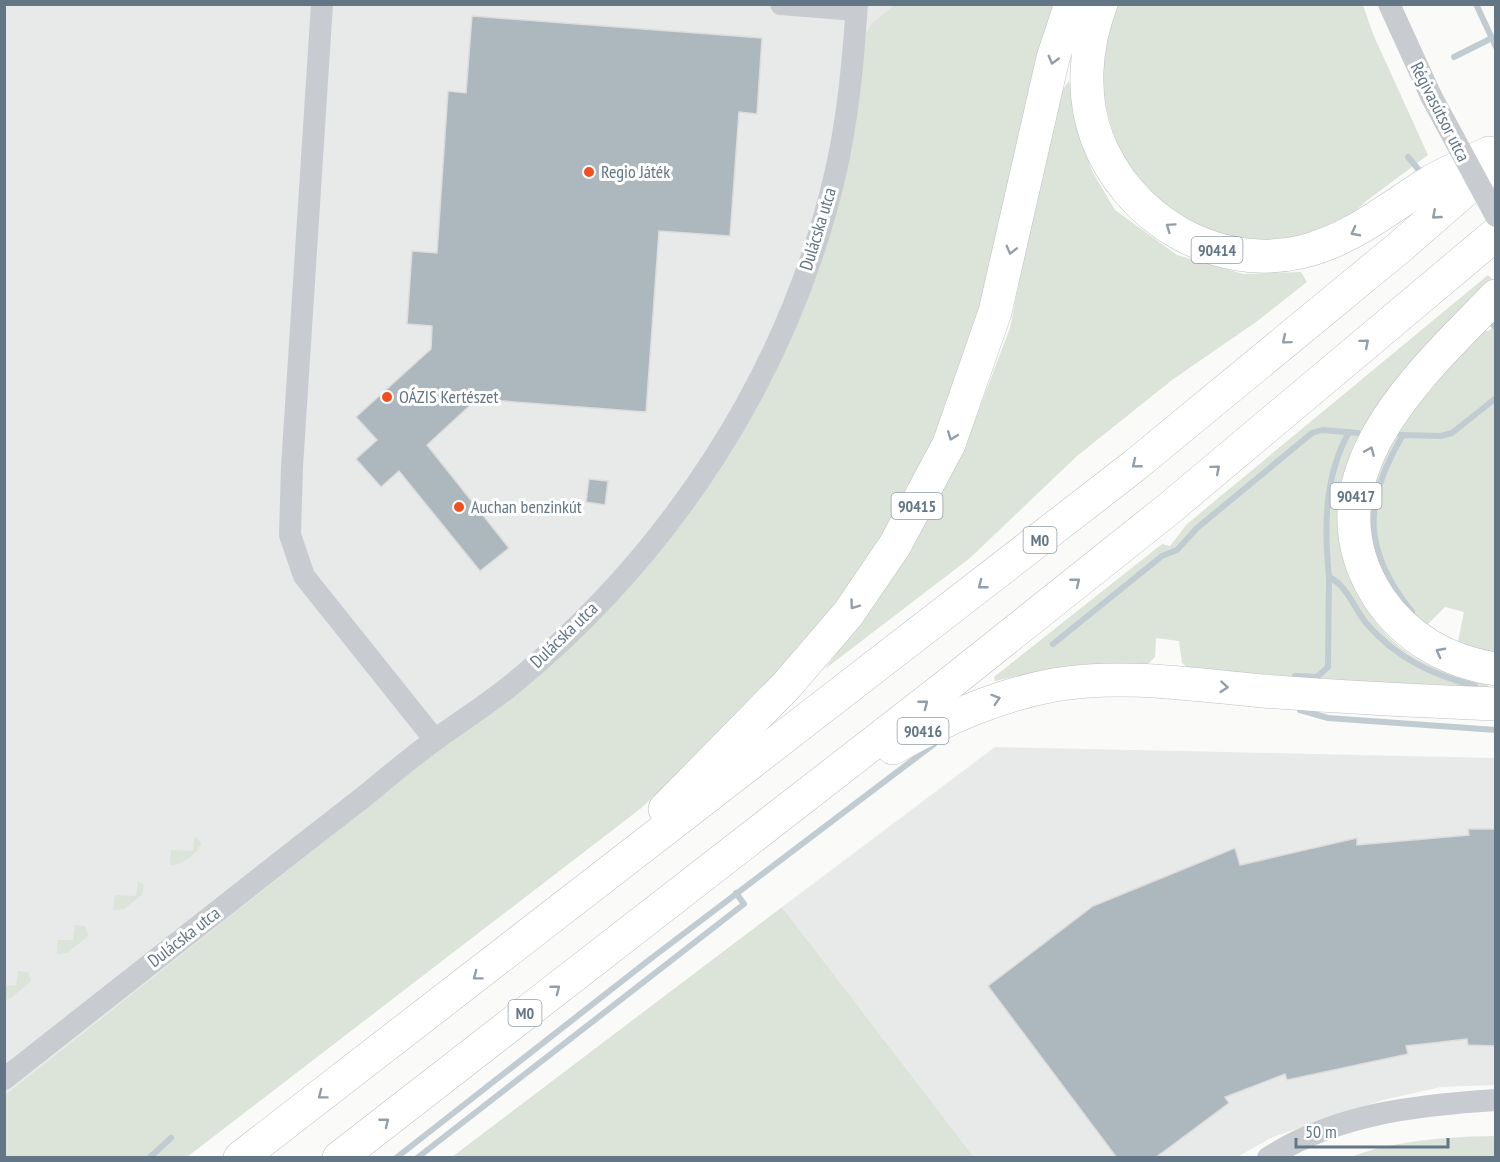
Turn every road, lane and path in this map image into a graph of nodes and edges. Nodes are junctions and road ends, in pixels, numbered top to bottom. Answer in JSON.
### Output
{"nodes":[{"id":1,"x":322,"y":4,"type":"edge"},
{"id":2,"x":781,"y":4,"type":"edge"},
{"id":3,"x":1071,"y":4,"type":"edge"},
{"id":4,"x":1101,"y":4,"type":"edge"},
{"id":5,"x":1389,"y":4,"type":"edge"},
{"id":6,"x":856,"y":7,"type":"edge"},
{"id":7,"x":1496,"y":150,"type":"edge"},
{"id":8,"x":1496,"y":163,"type":"edge"},
{"id":9,"x":1496,"y":216,"type":"edge"},
{"id":10,"x":1496,"y":234,"type":"edge"},
{"id":11,"x":1496,"y":296,"type":"edge"},
{"id":12,"x":1496,"y":669,"type":"edge"},
{"id":13,"x":1496,"y":704,"type":"edge"},
{"id":14,"x":435,"y":740,"type":"junction"},
{"id":15,"x":711,"y":868,"type":"junction"},
{"id":16,"x":573,"y":902,"type":"junction"},
{"id":17,"x":4,"y":1079,"type":"edge"},
{"id":18,"x":1496,"y":1100,"type":"edge"},
{"id":19,"x":240,"y":1158,"type":"edge"},
{"id":20,"x":339,"y":1158,"type":"edge"},
{"id":21,"x":1268,"y":1158,"type":"edge"}],
"edges":[{"from":1,"to":14,"type":"street"},
{"from":2,"to":6,"type":"street"},
{"from":3,"to":16,"type":"highway","number":"90415","one_way":true},
{"from":7,"to":4,"type":"highway","number":"90414","one_way":true},
{"from":5,"to":9,"type":"street","name":"Régivasútsor utca","bridge":true},
{"from":6,"to":14,"type":"street","name":"Dulácska utca"},
{"from":8,"to":16,"type":"highway","number":"M0","one_way":true},
{"from":15,"to":10,"type":"highway","number":"M0","one_way":true},
{"from":12,"to":11,"type":"highway","number":"90417","one_way":true},
{"from":15,"to":13,"type":"highway","number":"90416","one_way":true},
{"from":14,"to":17,"type":"street","name":"Dulácska utca"},
{"from":20,"to":15,"type":"highway","number":"M0","one_way":true},
{"from":16,"to":19,"type":"highway","number":"M0","one_way":true},
{"from":18,"to":21,"type":"street"}]}
